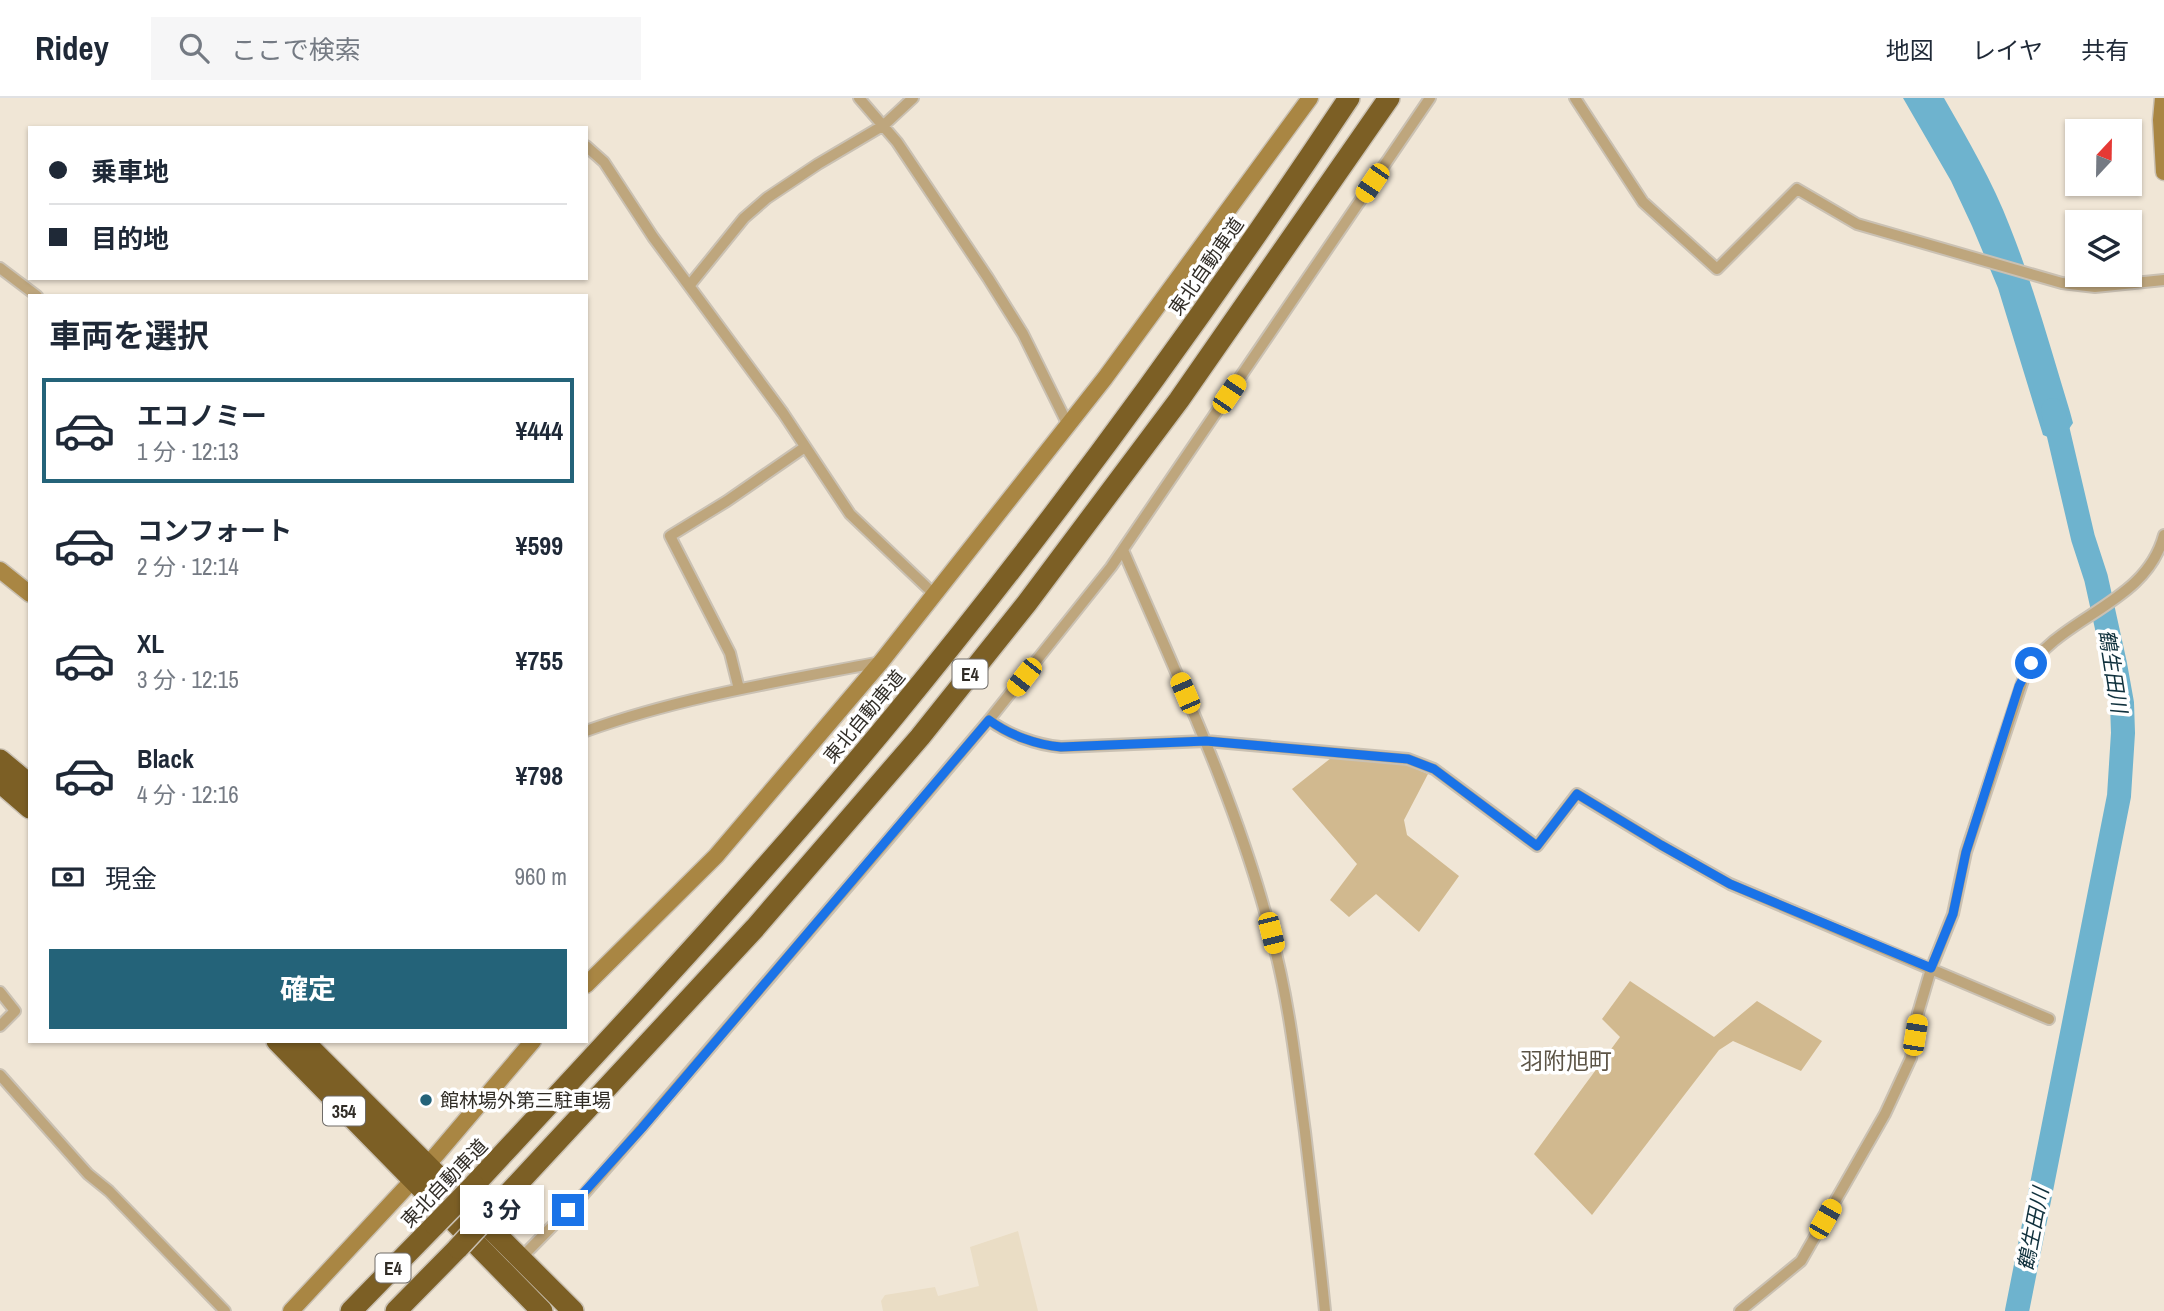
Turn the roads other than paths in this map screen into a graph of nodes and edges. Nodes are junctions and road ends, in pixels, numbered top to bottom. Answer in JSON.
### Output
{"nodes":[{"id":1,"x":859,"y":98,"type":"edge"},
{"id":2,"x":913,"y":98,"type":"edge"},
{"id":3,"x":1310,"y":98,"type":"edge"},
{"id":4,"x":1349,"y":98,"type":"edge"},
{"id":5,"x":1389,"y":98,"type":"edge"},
{"id":6,"x":1430,"y":98,"type":"edge"},
{"id":7,"x":1575,"y":98,"type":"edge"},
{"id":8,"x":2162,"y":98,"type":"edge"},
{"id":9,"x":884,"y":125,"type":"junction"},
{"id":10,"x":588,"y":148,"type":"edge"},
{"id":11,"x":2164,"y":172,"type":"edge"},
{"id":12,"x":0,"y":268,"type":"edge"},
{"id":13,"x":2164,"y":280,"type":"edge"},
{"id":14,"x":689,"y":286,"type":"junction"},
{"id":15,"x":34,"y":294,"type":"edge"},
{"id":16,"x":1068,"y":425,"type":"junction"},
{"id":17,"x":806,"y":447,"type":"junction"},
{"id":18,"x":2164,"y":535,"type":"edge"},
{"id":19,"x":1123,"y":550,"type":"junction"},
{"id":20,"x":0,"y":570,"type":"edge"},
{"id":21,"x":28,"y":592,"type":"edge"},
{"id":22,"x":935,"y":596,"type":"junction"},
{"id":23,"x":881,"y":663,"type":"junction"},
{"id":24,"x":739,"y":689,"type":"junction"},
{"id":25,"x":989,"y":720,"type":"junction"},
{"id":26,"x":588,"y":731,"type":"edge"},
{"id":27,"x":1206,"y":741,"type":"junction"},
{"id":28,"x":0,"y":760,"type":"edge"},
{"id":29,"x":0,"y":782,"type":"edge"},
{"id":30,"x":28,"y":783,"type":"edge"},
{"id":31,"x":28,"y":806,"type":"edge"},
{"id":32,"x":1931,"y":968,"type":"junction"},
{"id":33,"x":588,"y":983,"type":"edge"},
{"id":34,"x":0,"y":992,"type":"edge"},
{"id":35,"x":2049,"y":1019,"type":"dead end"},
{"id":36,"x":0,"y":1026,"type":"edge"},
{"id":37,"x":279,"y":1043,"type":"edge"},
{"id":38,"x":305,"y":1043,"type":"edge"},
{"id":39,"x":531,"y":1043,"type":"edge"},
{"id":40,"x":0,"y":1075,"type":"edge"},
{"id":41,"x":419,"y":1173,"type":"junction"},
{"id":42,"x":458,"y":1248,"type":"junction"},
{"id":43,"x":520,"y":1259,"type":"junction"},
{"id":44,"x":536,"y":1308,"type":"edge"},
{"id":45,"x":225,"y":1311,"type":"edge"},
{"id":46,"x":290,"y":1311,"type":"edge"},
{"id":47,"x":351,"y":1311,"type":"edge"},
{"id":48,"x":396,"y":1311,"type":"edge"},
{"id":49,"x":411,"y":1311,"type":"edge"},
{"id":50,"x":573,"y":1311,"type":"edge"},
{"id":51,"x":1325,"y":1311,"type":"edge"},
{"id":52,"x":1740,"y":1311,"type":"edge"}],
"edges":[{"from":1,"to":9,"type":"street"},
{"from":2,"to":9,"type":"street"},
{"from":3,"to":16,"type":"street"},
{"from":4,"to":47,"type":"highway","name":"東北自動車道","number":"E4","bridge":true},
{"from":5,"to":42,"type":"highway","number":"E4","bridge":true},
{"from":6,"to":19,"type":"street"},
{"from":7,"to":13,"type":"street"},
{"from":8,"to":11,"type":"street"},
{"from":9,"to":14,"type":"street"},
{"from":9,"to":16,"type":"street"},
{"from":10,"to":14,"type":"street"},
{"from":12,"to":15,"type":"street"},
{"from":14,"to":17,"type":"street"},
{"from":16,"to":22,"type":"street"},
{"from":17,"to":22,"type":"street"},
{"from":17,"to":24,"type":"street"},
{"from":18,"to":32,"type":"street"},
{"from":19,"to":25,"type":"street"},
{"from":19,"to":27,"type":"street"},
{"from":20,"to":21,"type":"street"},
{"from":22,"to":23,"type":"street"},
{"from":23,"to":24,"type":"street"},
{"from":23,"to":33,"type":"street"},
{"from":24,"to":26,"type":"street"},
{"from":25,"to":27,"type":"street"},
{"from":25,"to":43,"type":"street"},
{"from":27,"to":32,"type":"street"},
{"from":27,"to":51,"type":"street"},
{"from":28,"to":30,"type":"highway"},
{"from":29,"to":31,"type":"highway"},
{"from":32,"to":35,"type":"street"},
{"from":32,"to":52,"type":"street"},
{"from":34,"to":36,"type":"street"},
{"from":37,"to":41,"type":"highway","number":"354"},
{"from":38,"to":41,"type":"highway","number":"354"},
{"from":39,"to":41,"type":"street"},
{"from":40,"to":45,"type":"street"},
{"from":41,"to":43,"type":"highway","number":"354"},
{"from":41,"to":44,"type":"highway","number":"354"},
{"from":41,"to":46,"type":"street"},
{"from":42,"to":48,"type":"highway","number":"E4"},
{"from":42,"to":49,"type":"highway"},
{"from":43,"to":50,"type":"highway","number":"354"}]}
